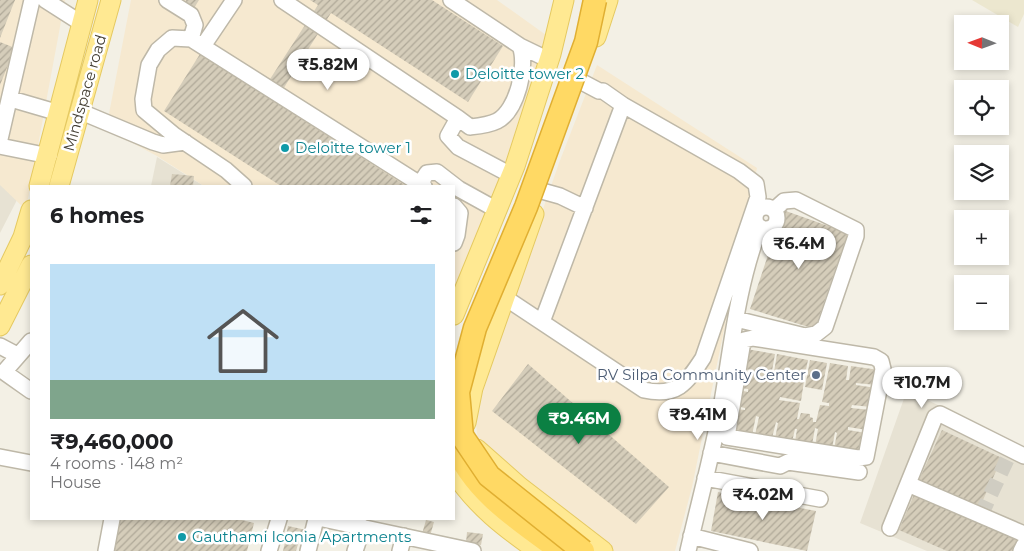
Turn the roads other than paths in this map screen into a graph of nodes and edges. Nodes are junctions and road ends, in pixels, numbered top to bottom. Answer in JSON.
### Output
{"nodes":[{"id":1,"x":32,"y":0,"type":"edge"},
{"id":2,"x":44,"y":0,"type":"edge"},
{"id":3,"x":87,"y":0,"type":"edge"},
{"id":4,"x":111,"y":0,"type":"edge"},
{"id":5,"x":167,"y":0,"type":"edge"},
{"id":6,"x":234,"y":0,"type":"edge"},
{"id":7,"x":282,"y":0,"type":"edge"},
{"id":8,"x":451,"y":0,"type":"edge"},
{"id":9,"x":564,"y":0,"type":"edge"},
{"id":10,"x":582,"y":0,"type":"edge"},
{"id":11,"x":595,"y":0,"type":"edge"},
{"id":12,"x":608,"y":0,"type":"edge"},
{"id":13,"x":81,"y":23,"type":"junction"},
{"id":14,"x":197,"y":43,"type":"junction"},
{"id":15,"x":520,"y":46,"type":"junction"},
{"id":16,"x":549,"y":60,"type":"junction"},
{"id":17,"x":583,"y":79,"type":"junction"},
{"id":18,"x":10,"y":99,"type":"junction"},
{"id":19,"x":623,"y":105,"type":"junction"},
{"id":20,"x":79,"y":111,"type":"junction"},
{"id":21,"x":60,"y":112,"type":"junction"},
{"id":22,"x":532,"y":114,"type":"junction"},
{"id":23,"x":458,"y":118,"type":"junction"},
{"id":24,"x":566,"y":125,"type":"junction"},
{"id":25,"x":0,"y":139,"type":"edge"},
{"id":26,"x":185,"y":142,"type":"junction"},
{"id":27,"x":522,"y":144,"type":"junction"},
{"id":28,"x":0,"y":146,"type":"edge"},
{"id":29,"x":48,"y":156,"type":"junction"},
{"id":30,"x":555,"y":157,"type":"junction"},
{"id":31,"x":511,"y":175,"type":"junction"},
{"id":32,"x":39,"y":185,"type":"edge"},
{"id":33,"x":59,"y":185,"type":"edge"},
{"id":34,"x":243,"y":185,"type":"edge"},
{"id":35,"x":422,"y":185,"type":"edge"},
{"id":36,"x":455,"y":185,"type":"edge"},
{"id":37,"x":455,"y":185,"type":"edge"},
{"id":38,"x":549,"y":190,"type":"junction"},
{"id":39,"x":455,"y":207,"type":"edge"},
{"id":40,"x":584,"y":208,"type":"junction"},
{"id":41,"x":497,"y":210,"type":"junction"},
{"id":42,"x":30,"y":213,"type":"edge"},
{"id":43,"x":455,"y":240,"type":"edge"},
{"id":44,"x":30,"y":267,"type":"edge"},
{"id":45,"x":0,"y":284,"type":"edge"},
{"id":46,"x":504,"y":297,"type":"junction"},
{"id":47,"x":455,"y":313,"type":"edge"},
{"id":48,"x":736,"y":319,"type":"junction"},
{"id":49,"x":542,"y":322,"type":"junction"},
{"id":50,"x":0,"y":326,"type":"edge"},
{"id":51,"x":30,"y":342,"type":"edge"},
{"id":52,"x":455,"y":342,"type":"edge"},
{"id":53,"x":0,"y":346,"type":"edge"},
{"id":54,"x":17,"y":355,"type":"junction"},
{"id":55,"x":2,"y":374,"type":"edge"},
{"id":56,"x":30,"y":390,"type":"edge"},
{"id":57,"x":727,"y":404,"type":"junction"},
{"id":58,"x":722,"y":429,"type":"junction"},
{"id":59,"x":455,"y":446,"type":"edge"},
{"id":60,"x":711,"y":453,"type":"junction"},
{"id":61,"x":1024,"y":456,"type":"edge"},
{"id":62,"x":0,"y":457,"type":"edge"},
{"id":63,"x":30,"y":463,"type":"edge"},
{"id":64,"x":859,"y":472,"type":"dead end"},
{"id":65,"x":455,"y":474,"type":"edge"},
{"id":66,"x":705,"y":478,"type":"junction"},
{"id":67,"x":908,"y":484,"type":"junction"},
{"id":68,"x":820,"y":499,"type":"dead end"},
{"id":69,"x":112,"y":520,"type":"edge"},
{"id":70,"x":279,"y":520,"type":"edge"},
{"id":71,"x":316,"y":520,"type":"edge"},
{"id":72,"x":327,"y":520,"type":"edge"},
{"id":73,"x":363,"y":527,"type":"junction"},
{"id":74,"x":890,"y":528,"type":"dead end"},
{"id":75,"x":1024,"y":534,"type":"edge"},
{"id":76,"x":404,"y":536,"type":"junction"},
{"id":77,"x":690,"y":544,"type":"edge"},
{"id":78,"x":1024,"y":545,"type":"edge"},
{"id":79,"x":705,"y":546,"type":"edge"},
{"id":80,"x":106,"y":551,"type":"edge"},
{"id":81,"x":269,"y":551,"type":"edge"},
{"id":82,"x":308,"y":551,"type":"edge"},
{"id":83,"x":355,"y":551,"type":"edge"},
{"id":84,"x":400,"y":551,"type":"edge"},
{"id":85,"x":473,"y":551,"type":"edge"},
{"id":86,"x":538,"y":551,"type":"edge"},
{"id":87,"x":560,"y":551,"type":"edge"},
{"id":88,"x":583,"y":551,"type":"edge"},
{"id":89,"x":603,"y":551,"type":"edge"},
{"id":90,"x":750,"y":551,"type":"edge"},
{"id":91,"x":1021,"y":551,"type":"edge"}],
"edges":[{"from":1,"to":18,"type":"street"},
{"from":2,"to":13,"type":"street"},
{"from":3,"to":13,"type":"main road","name":"Mindspace road"},
{"from":4,"to":20,"type":"main road","name":"Mindspace road"},
{"from":5,"to":14,"type":"street"},
{"from":6,"to":14,"type":"street"},
{"from":7,"to":23,"type":"street"},
{"from":8,"to":15,"type":"street"},
{"from":9,"to":16,"type":"main road"},
{"from":10,"to":52,"type":"highway"},
{"from":11,"to":88,"type":"highway","bridge":true},
{"from":12,"to":17,"type":"main road"},
{"from":13,"to":21,"type":"main road","name":"Mindspace road"},
{"from":14,"to":26,"type":"street"},
{"from":14,"to":35,"type":"street"},
{"from":15,"to":16,"type":"street"},
{"from":15,"to":23,"type":"street"},
{"from":16,"to":22,"type":"main road"},
{"from":17,"to":19,"type":"street"},
{"from":17,"to":24,"type":"main road"},
{"from":18,"to":21,"type":"street"},
{"from":18,"to":25,"type":"street"},
{"from":19,"to":40,"type":"street"},
{"from":19,"to":49,"type":"street"},
{"from":20,"to":26,"type":"street"},
{"from":20,"to":33,"type":"main road","name":"Mindspace road"},
{"from":21,"to":29,"type":"main road","name":"Mindspace road"},
{"from":22,"to":24,"type":"main road"},
{"from":22,"to":27,"type":"main road"},
{"from":23,"to":31,"type":"street"},
{"from":24,"to":30,"type":"main road"},
{"from":26,"to":34,"type":"street"},
{"from":27,"to":30,"type":"main road"},
{"from":27,"to":31,"type":"main road"},
{"from":28,"to":29,"type":"street"},
{"from":29,"to":32,"type":"main road","name":"Mindspace road"},
{"from":30,"to":38,"type":"main road"},
{"from":31,"to":41,"type":"main road"},
{"from":35,"to":37,"type":"street"},
{"from":36,"to":41,"type":"street"},
{"from":38,"to":40,"type":"street"},
{"from":38,"to":46,"type":"main road"},
{"from":39,"to":43,"type":"street"},
{"from":40,"to":49,"type":"street"},
{"from":41,"to":47,"type":"main road"},
{"from":42,"to":45,"type":"main road"},
{"from":44,"to":50,"type":"main road"},
{"from":46,"to":49,"type":"street"},
{"from":46,"to":89,"type":"main road"},
{"from":48,"to":48,"type":"street"},
{"from":48,"to":57,"type":"street"},
{"from":51,"to":54,"type":"street"},
{"from":53,"to":54,"type":"street"},
{"from":54,"to":55,"type":"street"},
{"from":55,"to":56,"type":"street"},
{"from":57,"to":58,"type":"street"},
{"from":57,"to":58,"type":"street"},
{"from":58,"to":60,"type":"street"},
{"from":59,"to":87,"type":"highway"},
{"from":60,"to":64,"type":"street"},
{"from":60,"to":66,"type":"street"},
{"from":61,"to":67,"type":"street"},
{"from":62,"to":63,"type":"street"},
{"from":65,"to":86,"type":"main road"},
{"from":66,"to":68,"type":"street"},
{"from":66,"to":77,"type":"street"},
{"from":67,"to":74,"type":"street"},
{"from":67,"to":75,"type":"street"},
{"from":69,"to":80,"type":"street"},
{"from":70,"to":81,"type":"street"},
{"from":71,"to":82,"type":"street"},
{"from":72,"to":73,"type":"street"},
{"from":73,"to":76,"type":"street"},
{"from":73,"to":83,"type":"street"},
{"from":76,"to":84,"type":"street"},
{"from":76,"to":85,"type":"street"},
{"from":77,"to":79,"type":"street"},
{"from":78,"to":91,"type":"street"},
{"from":79,"to":90,"type":"street"}]}
